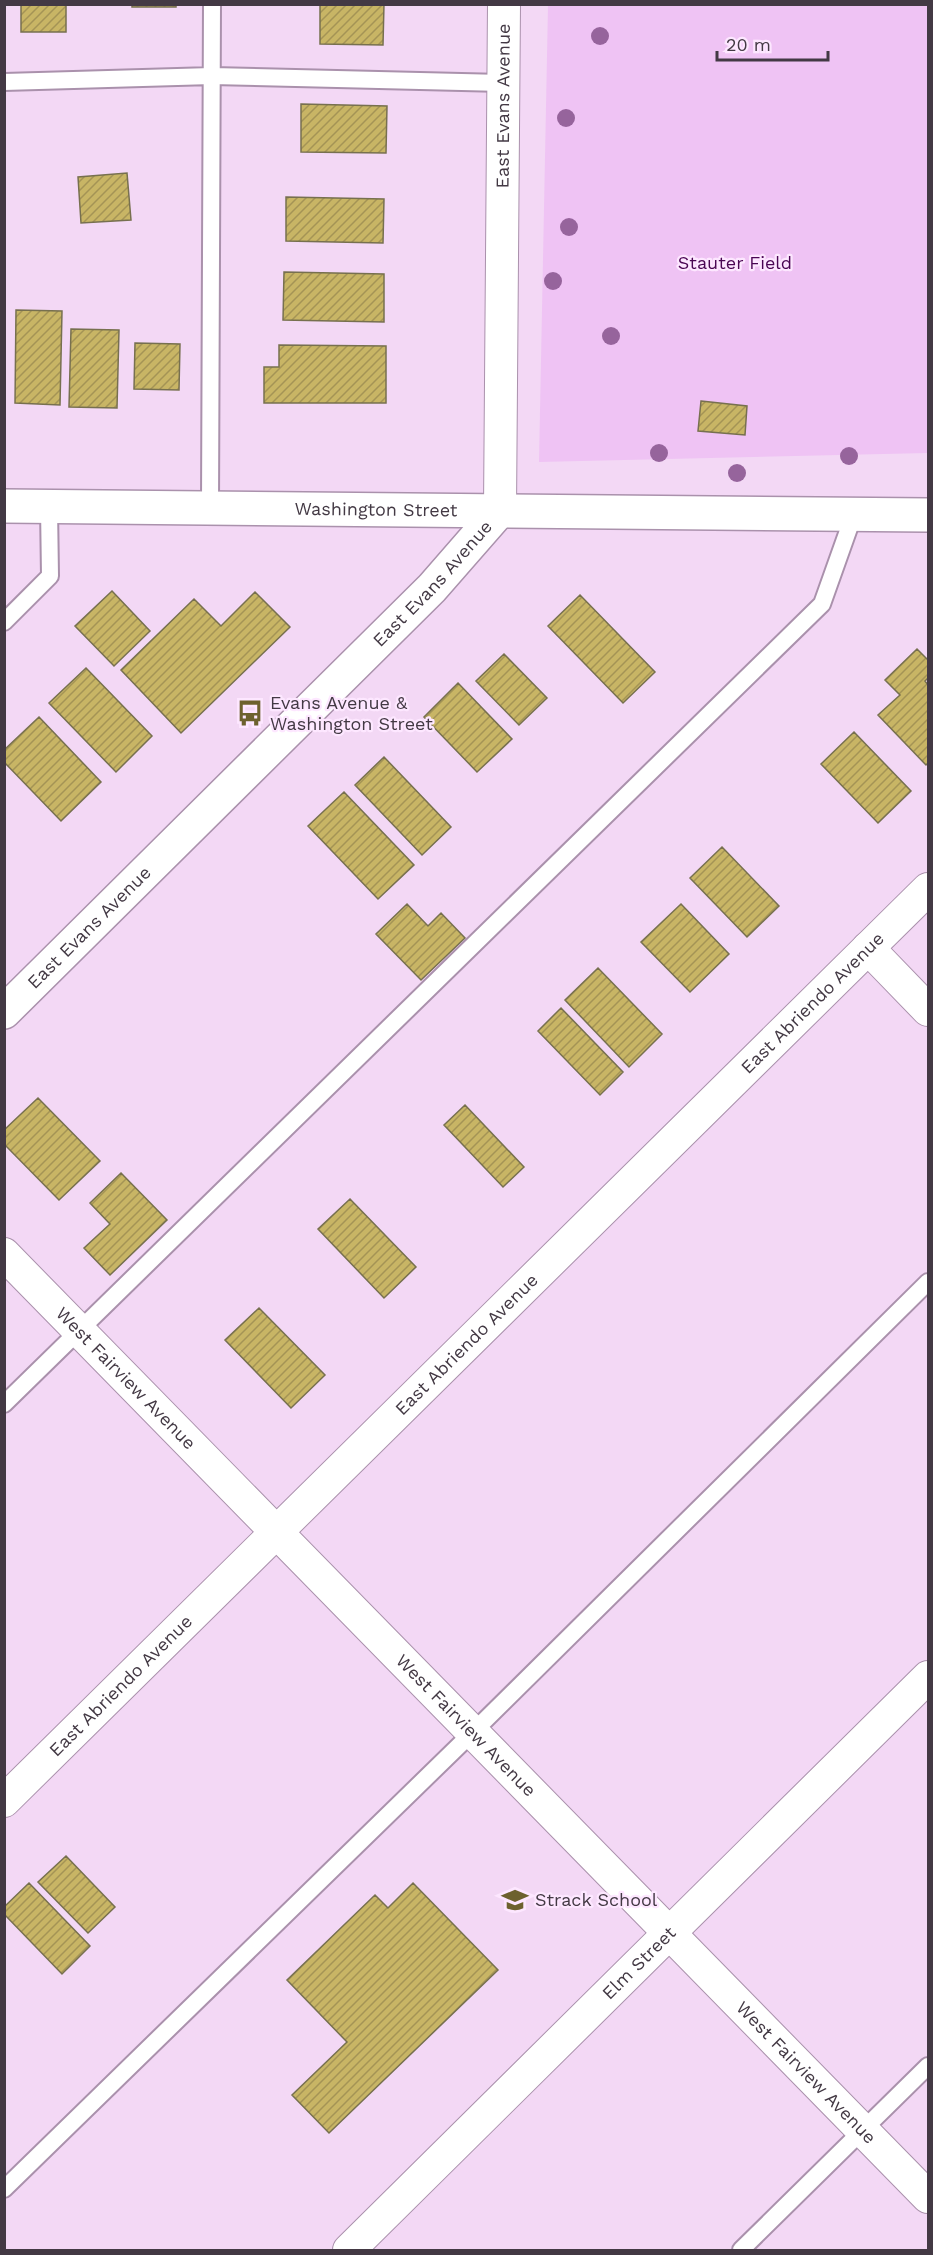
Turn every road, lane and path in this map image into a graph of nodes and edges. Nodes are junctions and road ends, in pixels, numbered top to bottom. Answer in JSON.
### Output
{"nodes":[{"id":1,"x":212,"y":4,"type":"edge"},
{"id":2,"x":504,"y":4,"type":"edge"},
{"id":3,"x":212,"y":76,"type":"junction"},
{"id":4,"x":4,"y":82,"type":"edge"},
{"id":5,"x":503,"y":83,"type":"junction"},
{"id":6,"x":4,"y":506,"type":"edge"},
{"id":7,"x":49,"y":507,"type":"junction"},
{"id":8,"x":210,"y":507,"type":"junction"},
{"id":9,"x":500,"y":510,"type":"junction"},
{"id":10,"x":854,"y":514,"type":"junction"},
{"id":11,"x":928,"y":515,"type":"edge"},
{"id":12,"x":4,"y":622,"type":"edge"},
{"id":13,"x":928,"y":889,"type":"edge"},
{"id":14,"x":868,"y":948,"type":"junction"},
{"id":15,"x":928,"y":1010,"type":"edge"},
{"id":16,"x":4,"y":1012,"type":"edge"},
{"id":17,"x":4,"y":1254,"type":"edge"},
{"id":18,"x":928,"y":1282,"type":"edge"},
{"id":19,"x":79,"y":1330,"type":"junction"},
{"id":20,"x":4,"y":1404,"type":"edge"},
{"id":21,"x":277,"y":1533,"type":"junction"},
{"id":22,"x":928,"y":1677,"type":"edge"},
{"id":23,"x":473,"y":1732,"type":"junction"},
{"id":24,"x":4,"y":1801,"type":"edge"},
{"id":25,"x":669,"y":1932,"type":"junction"},
{"id":26,"x":928,"y":2066,"type":"edge"},
{"id":27,"x":863,"y":2130,"type":"junction"},
{"id":28,"x":4,"y":2189,"type":"edge"},
{"id":29,"x":928,"y":2197,"type":"edge"},
{"id":30,"x":349,"y":2250,"type":"edge"},
{"id":31,"x":741,"y":2250,"type":"edge"}],
"edges":[{"from":1,"to":3,"type":"lane"},
{"from":2,"to":5,"type":"street","name":"East Evans Avenue"},
{"from":3,"to":4,"type":"lane"},
{"from":3,"to":5,"type":"lane"},
{"from":3,"to":8,"type":"lane"},
{"from":5,"to":9,"type":"street","name":"East Evans Avenue"},
{"from":6,"to":7,"type":"street","name":"Washington Street"},
{"from":7,"to":8,"type":"street","name":"Washington Street"},
{"from":7,"to":12,"type":"lane"},
{"from":8,"to":9,"type":"street","name":"Washington Street"},
{"from":9,"to":10,"type":"street","name":"Washington Street"},
{"from":9,"to":16,"type":"street","name":"East Evans Avenue"},
{"from":10,"to":11,"type":"street","name":"Washington Street"},
{"from":10,"to":19,"type":"lane"},
{"from":13,"to":14,"type":"street","name":"East Abriendo Avenue"},
{"from":14,"to":15,"type":"street"},
{"from":14,"to":21,"type":"street","name":"East Abriendo Avenue"},
{"from":17,"to":19,"type":"street","name":"West Fairview Avenue"},
{"from":18,"to":23,"type":"lane"},
{"from":19,"to":20,"type":"lane"},
{"from":19,"to":21,"type":"street","name":"West Fairview Avenue"},
{"from":21,"to":23,"type":"street","name":"West Fairview Avenue"},
{"from":21,"to":24,"type":"street","name":"East Abriendo Avenue"},
{"from":22,"to":25,"type":"street","name":"Elm Street"},
{"from":23,"to":25,"type":"street","name":"West Fairview Avenue"},
{"from":23,"to":28,"type":"lane"},
{"from":25,"to":27,"type":"street","name":"West Fairview Avenue"},
{"from":25,"to":30,"type":"street","name":"Elm Street"},
{"from":26,"to":27,"type":"lane"},
{"from":27,"to":29,"type":"street","name":"West Fairview Avenue"},
{"from":27,"to":31,"type":"lane"}]}
